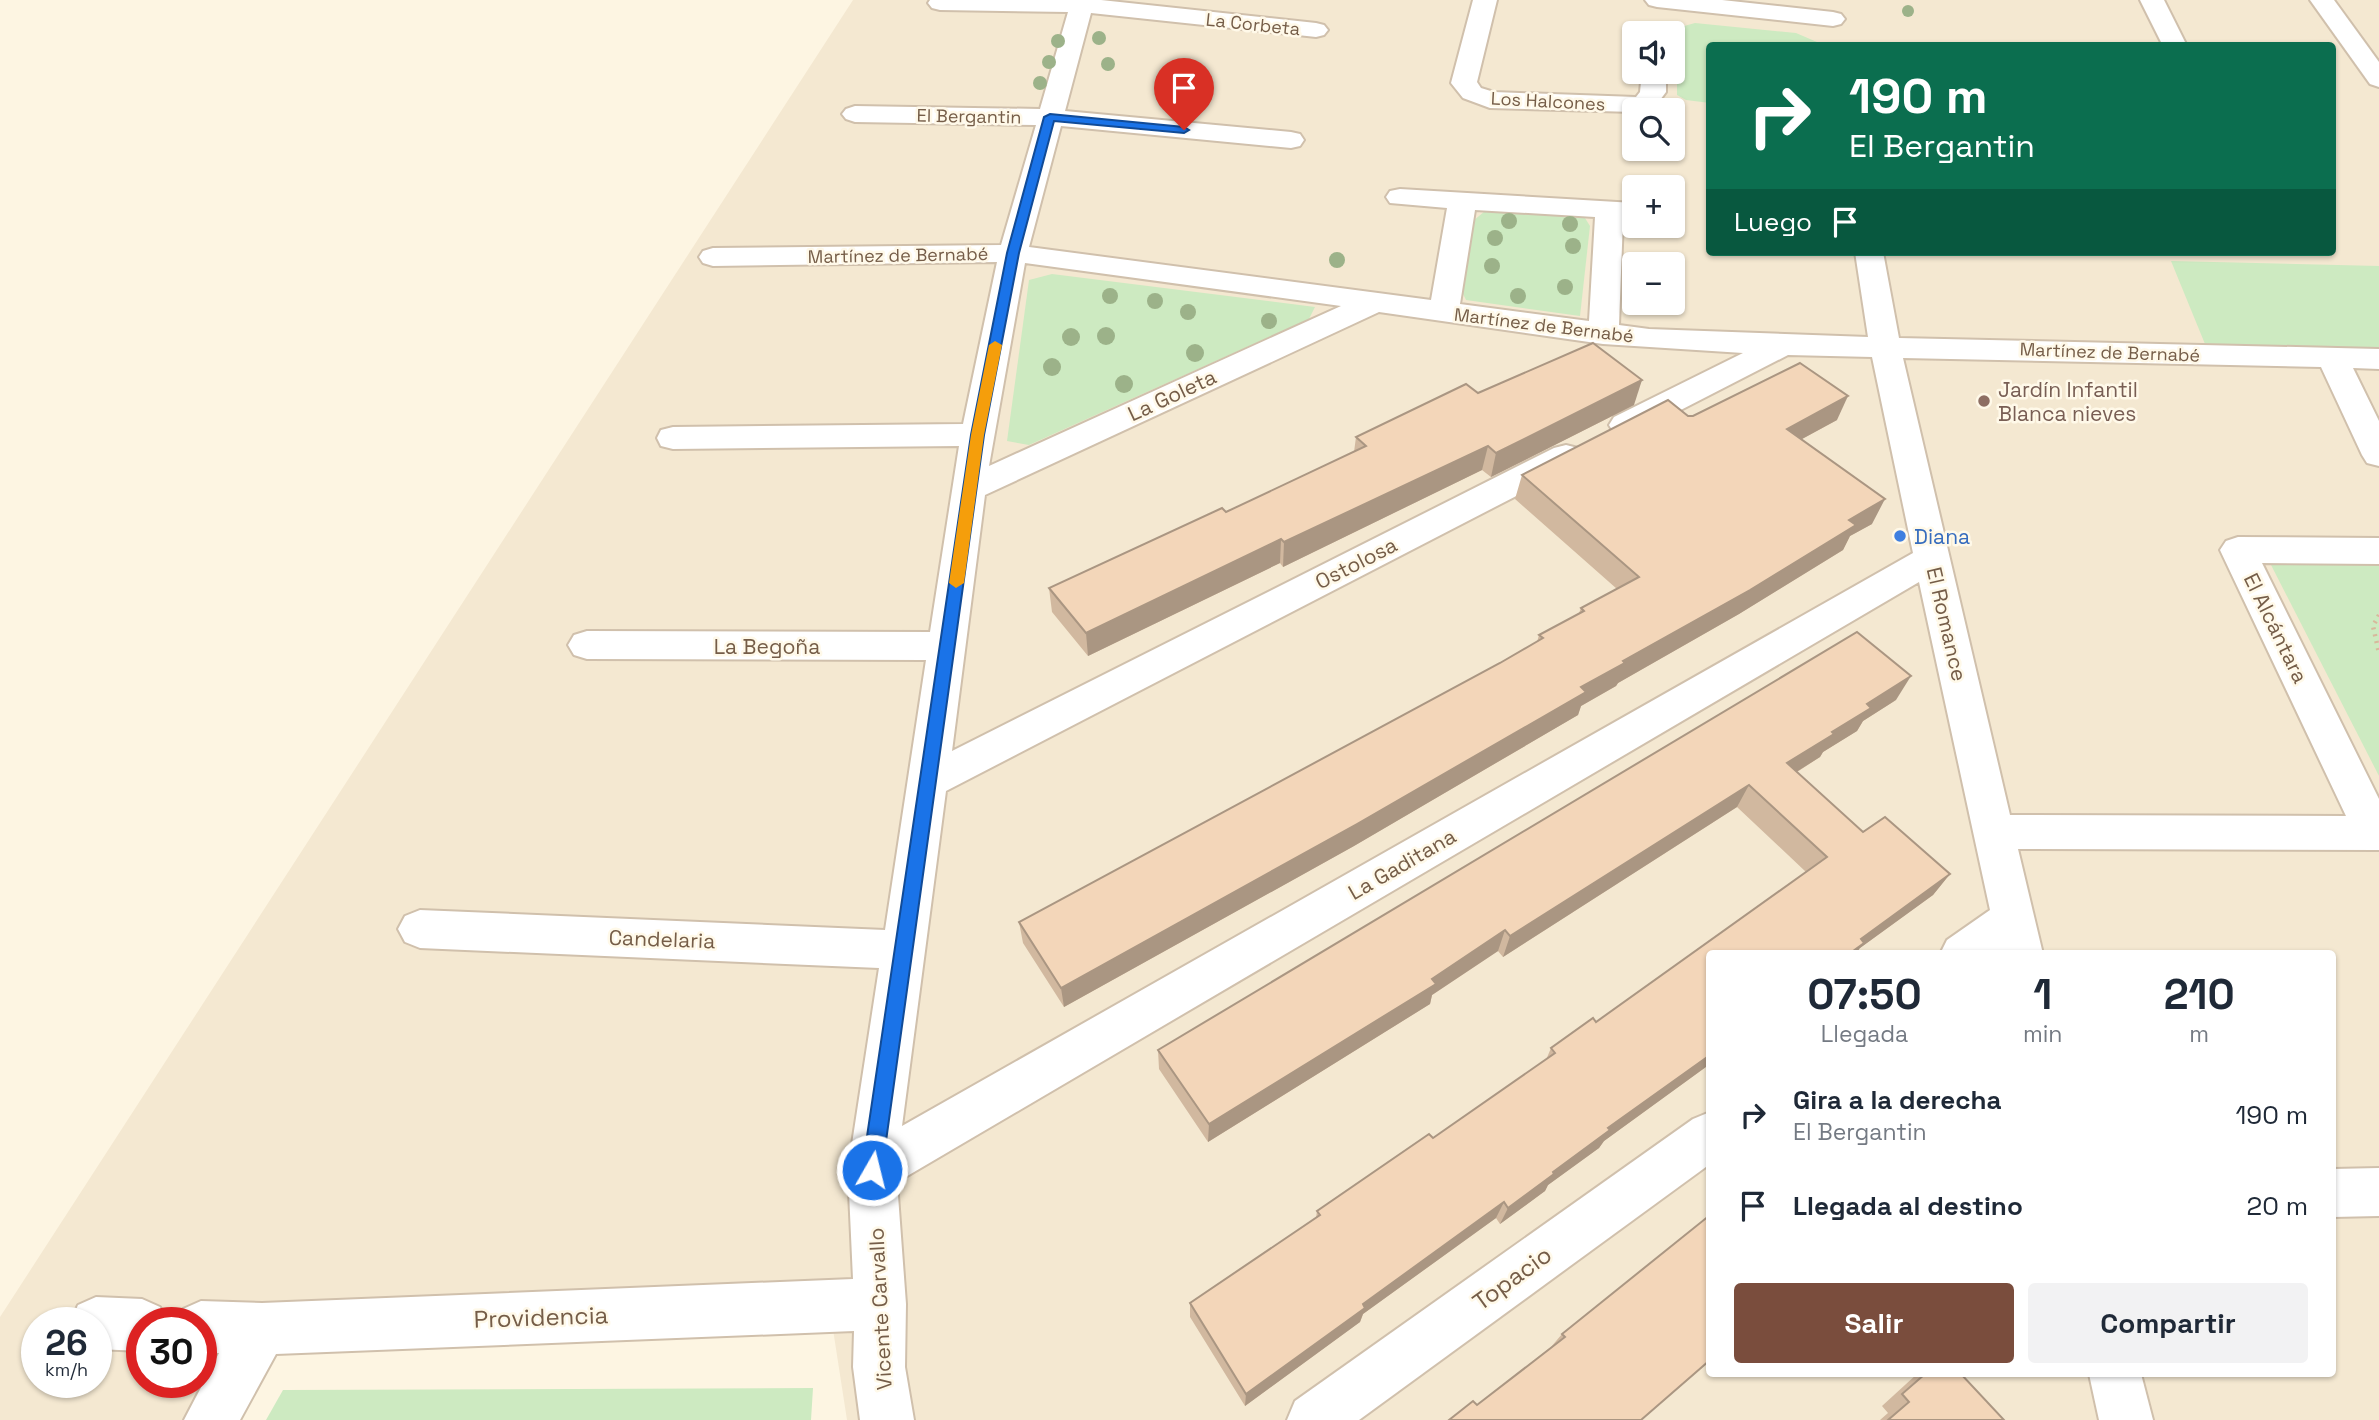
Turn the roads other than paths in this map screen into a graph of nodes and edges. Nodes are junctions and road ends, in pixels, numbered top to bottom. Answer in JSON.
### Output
{"nodes":[{"id":1,"x":1485,"y":0,"type":"edge"},
{"id":2,"x":2152,"y":0,"type":"edge"},
{"id":3,"x":2322,"y":0,"type":"edge"},
{"id":4,"x":1083,"y":2,"type":"edge"},
{"id":5,"x":940,"y":4,"type":"dead end"},
{"id":6,"x":1657,"y":8,"type":"edge"},
{"id":7,"x":1832,"y":9,"type":"edge"},
{"id":8,"x":1316,"y":30,"type":"dead end"},
{"id":9,"x":1836,"y":42,"type":"edge"},
{"id":10,"x":2173,"y":42,"type":"edge"},
{"id":11,"x":2379,"y":79,"type":"edge"},
{"id":12,"x":1654,"y":84,"type":"edge"},
{"id":13,"x":855,"y":114,"type":"dead end"},
{"id":14,"x":1050,"y":117,"type":"junction"},
{"id":15,"x":1291,"y":140,"type":"dead end"},
{"id":16,"x":1400,"y":197,"type":"dead end"},
{"id":17,"x":1462,"y":202,"type":"junction"},
{"id":18,"x":1622,"y":211,"type":"edge"},
{"id":19,"x":1013,"y":253,"type":"junction"},
{"id":20,"x":1870,"y":256,"type":"edge"},
{"id":21,"x":713,"y":257,"type":"dead end"},
{"id":22,"x":1375,"y":302,"type":"junction"},
{"id":23,"x":1444,"y":313,"type":"junction"},
{"id":24,"x":1603,"y":334,"type":"junction"},
{"id":25,"x":1783,"y":345,"type":"junction"},
{"id":26,"x":1884,"y":345,"type":"junction"},
{"id":27,"x":2333,"y":359,"type":"junction"},
{"id":28,"x":2379,"y":359,"type":"edge"},
{"id":29,"x":977,"y":435,"type":"junction"},
{"id":30,"x":673,"y":438,"type":"dead end"},
{"id":31,"x":2379,"y":455,"type":"edge"},
{"id":32,"x":970,"y":488,"type":"junction"},
{"id":33,"x":2379,"y":551,"type":"edge"},
{"id":34,"x":1932,"y":558,"type":"junction"},
{"id":35,"x":587,"y":645,"type":"dead end"},
{"id":36,"x":947,"y":646,"type":"junction"},
{"id":37,"x":929,"y":781,"type":"junction"},
{"id":38,"x":1994,"y":832,"type":"junction"},
{"id":39,"x":2377,"y":833,"type":"edge"},
{"id":40,"x":420,"y":929,"type":"dead end"},
{"id":41,"x":2017,"y":935,"type":"edge"},
{"id":42,"x":904,"y":950,"type":"junction"},
{"id":43,"x":1974,"y":950,"type":"edge"},
{"id":44,"x":1706,"y":1138,"type":"edge"},
{"id":45,"x":872,"y":1170,"type":"junction"},
{"id":46,"x":2379,"y":1192,"type":"edge"},
{"id":47,"x":2336,"y":1193,"type":"edge"},
{"id":48,"x":880,"y":1304,"type":"junction"},
{"id":49,"x":217,"y":1328,"type":"edge"},
{"id":50,"x":262,"y":1329,"type":"junction"},
{"id":51,"x":2116,"y":1377,"type":"edge"},
{"id":52,"x":211,"y":1420,"type":"edge"},
{"id":53,"x":887,"y":1420,"type":"edge"},
{"id":54,"x":1314,"y":1420,"type":"edge"},
{"id":55,"x":2126,"y":1420,"type":"edge"}],
"edges":[{"from":1,"to":12,"type":"street","name":"Los Halcones"},
{"from":2,"to":10,"type":"street"},
{"from":3,"to":11,"type":"street"},
{"from":4,"to":5,"type":"street","name":"La Corbeta"},
{"from":4,"to":8,"type":"street","name":"La Corbeta"},
{"from":4,"to":14,"type":"street","name":"Vicente Carvallo"},
{"from":6,"to":7,"type":"street"},
{"from":7,"to":9,"type":"street"},
{"from":13,"to":14,"type":"street","name":"El Bergantin"},
{"from":14,"to":15,"type":"street","name":"El Bergantin"},
{"from":14,"to":19,"type":"street","name":"Vicente Carvallo"},
{"from":16,"to":17,"type":"street"},
{"from":17,"to":18,"type":"street"},
{"from":17,"to":23,"type":"street"},
{"from":18,"to":24,"type":"street"},
{"from":19,"to":21,"type":"street","name":"Martínez de Bernabé"},
{"from":19,"to":22,"type":"street","name":"Martínez de Bernabé"},
{"from":19,"to":29,"type":"street","name":"Vicente Carvallo"},
{"from":20,"to":26,"type":"street","name":"El Romance"},
{"from":22,"to":23,"type":"street","name":"Martínez de Bernabé"},
{"from":22,"to":32,"type":"street","name":"La Goleta"},
{"from":23,"to":24,"type":"street","name":"Martínez de Bernabé"},
{"from":24,"to":25,"type":"street","name":"Martínez de Bernabé"},
{"from":25,"to":26,"type":"street","name":"Martínez de Bernabé"},
{"from":25,"to":37,"type":"street","name":"Ostolosa"},
{"from":26,"to":27,"type":"street","name":"Martínez de Bernabé"},
{"from":26,"to":34,"type":"street","name":"El Romance"},
{"from":27,"to":28,"type":"street","name":"Martínez de Bernabé"},
{"from":27,"to":31,"type":"street"},
{"from":29,"to":30,"type":"street"},
{"from":29,"to":32,"type":"street","name":"Vicente Carvallo"},
{"from":32,"to":36,"type":"street","name":"Vicente Carvallo"},
{"from":33,"to":39,"type":"street","name":"El Alcántara"},
{"from":34,"to":38,"type":"street","name":"El Romance"},
{"from":34,"to":45,"type":"street","name":"La Gaditana"},
{"from":35,"to":36,"type":"street","name":"La Begoña"},
{"from":36,"to":37,"type":"street","name":"Vicente Carvallo"},
{"from":37,"to":42,"type":"street","name":"Vicente Carvallo"},
{"from":38,"to":39,"type":"street","name":"El Alcántara"},
{"from":38,"to":41,"type":"street","name":"El Romance"},
{"from":40,"to":42,"type":"street","name":"Candelaria"},
{"from":41,"to":43,"type":"street"},
{"from":42,"to":45,"type":"street","name":"Vicente Carvallo"},
{"from":44,"to":54,"type":"street","name":"Topacio"},
{"from":45,"to":48,"type":"street","name":"Vicente Carvallo"},
{"from":46,"to":47,"type":"street"},
{"from":48,"to":50,"type":"street","name":"Providencia"},
{"from":48,"to":53,"type":"street","name":"Vicente Carvallo"},
{"from":49,"to":50,"type":"street","name":"Providencia"},
{"from":50,"to":52,"type":"street"},
{"from":51,"to":55,"type":"street"}]}
